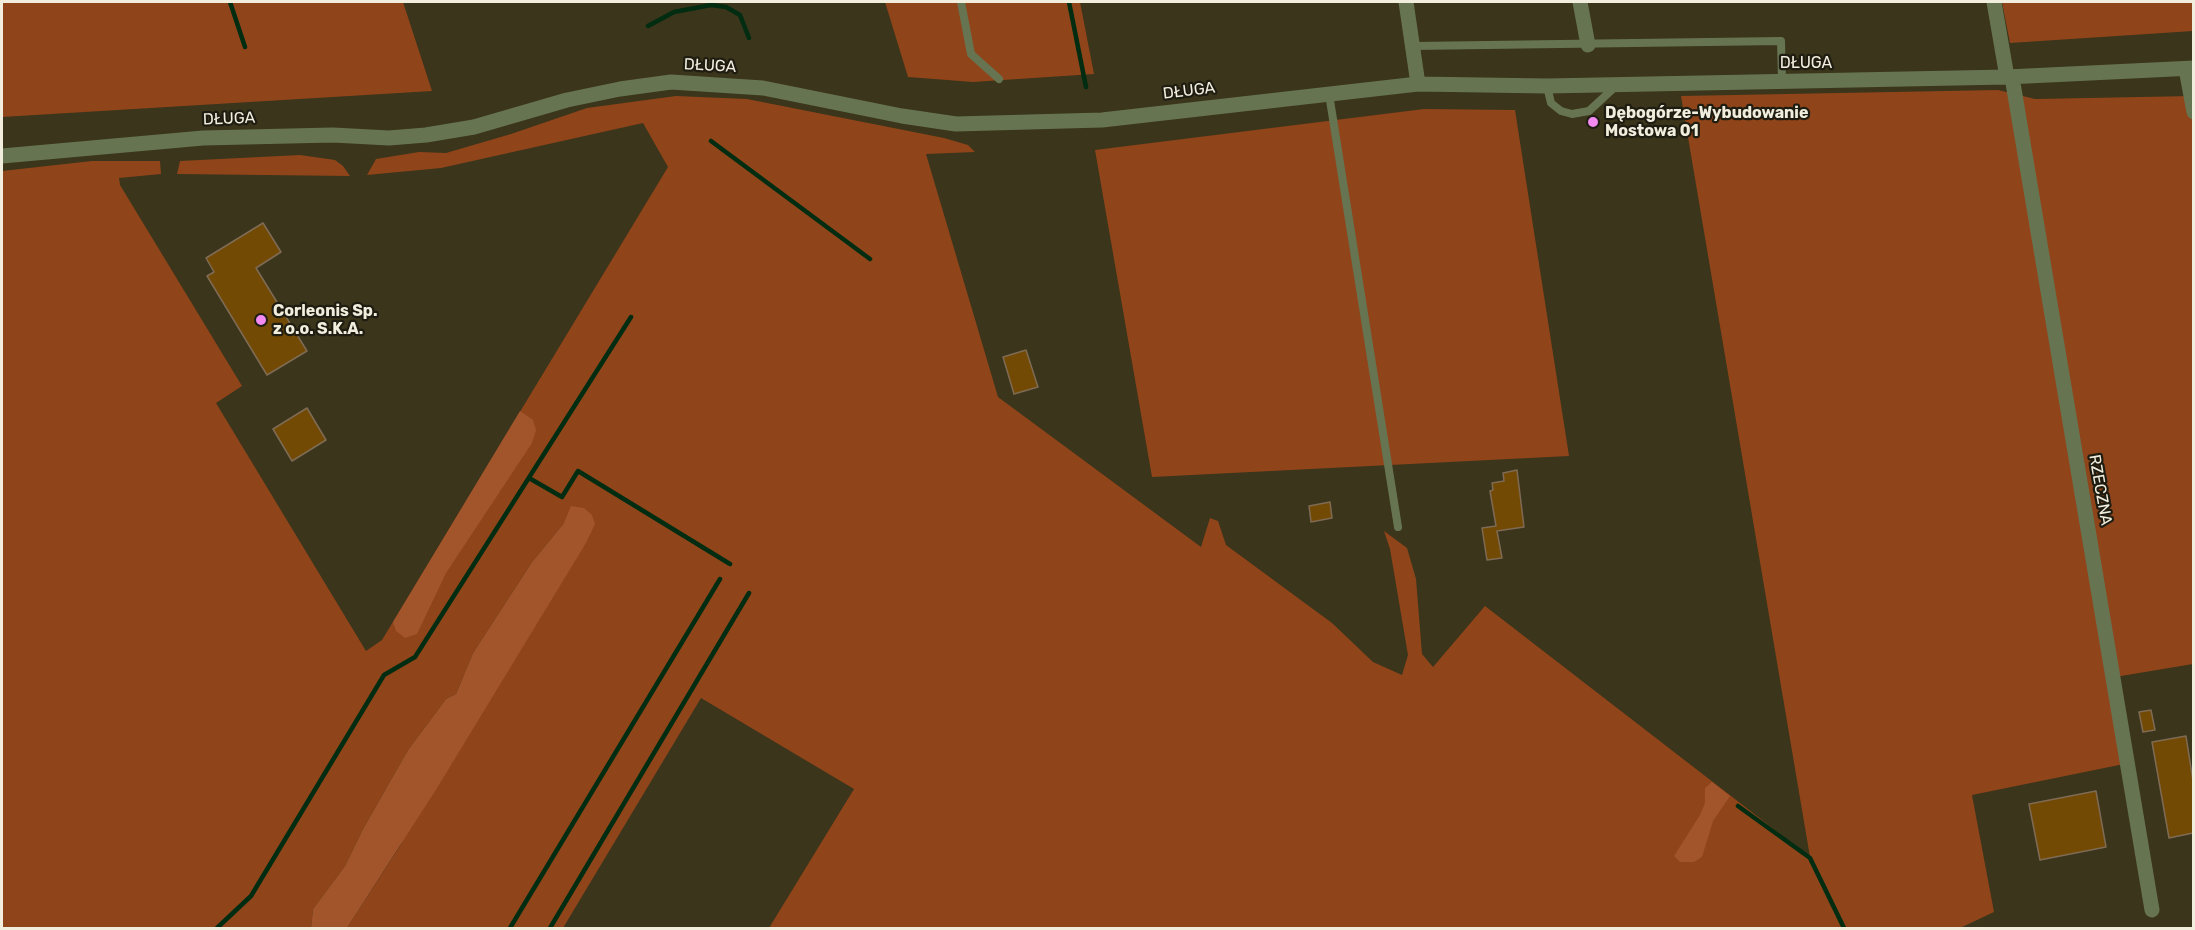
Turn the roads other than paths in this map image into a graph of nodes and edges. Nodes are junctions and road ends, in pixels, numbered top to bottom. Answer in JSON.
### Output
{"nodes":[{"id":1,"x":961,"y":2,"type":"edge"},
{"id":2,"x":1406,"y":2,"type":"edge"},
{"id":3,"x":1580,"y":2,"type":"edge"},
{"id":4,"x":1994,"y":2,"type":"edge"},
{"id":5,"x":1588,"y":45,"type":"junction"},
{"id":6,"x":1413,"y":46,"type":"junction"},
{"id":7,"x":2190,"y":68,"type":"edge"},
{"id":8,"x":2010,"y":77,"type":"junction"},
{"id":9,"x":999,"y":79,"type":"dead end"},
{"id":10,"x":1782,"y":81,"type":"junction"},
{"id":11,"x":1619,"y":83,"type":"junction"},
{"id":12,"x":1418,"y":84,"type":"junction"},
{"id":13,"x":1548,"y":86,"type":"junction"},
{"id":14,"x":1329,"y":94,"type":"junction"},
{"id":15,"x":2193,"y":112,"type":"edge"},
{"id":16,"x":2,"y":156,"type":"edge"},
{"id":17,"x":1398,"y":527,"type":"dead end"},
{"id":18,"x":2152,"y":910,"type":"dead end"}],
"edges":[{"from":1,"to":9,"type":"lane"},
{"from":2,"to":6,"type":"street"},
{"from":3,"to":5,"type":"street"},
{"from":4,"to":8,"type":"street","name":"RZECZNA"},
{"from":5,"to":6,"type":"lane"},
{"from":5,"to":10,"type":"lane"},
{"from":6,"to":12,"type":"street"},
{"from":7,"to":8,"type":"street","name":"DŁUGA"},
{"from":7,"to":15,"type":"street"},
{"from":8,"to":10,"type":"street","name":"DŁUGA"},
{"from":8,"to":18,"type":"street","name":"RZECZNA"},
{"from":10,"to":11,"type":"street","name":"DŁUGA"},
{"from":11,"to":13,"type":"street","name":"DŁUGA"},
{"from":11,"to":13,"type":"lane"},
{"from":12,"to":13,"type":"street","name":"DŁUGA"},
{"from":12,"to":14,"type":"street","name":"DŁUGA"},
{"from":14,"to":16,"type":"street","name":"DŁUGA"},
{"from":14,"to":17,"type":"lane"}]}
